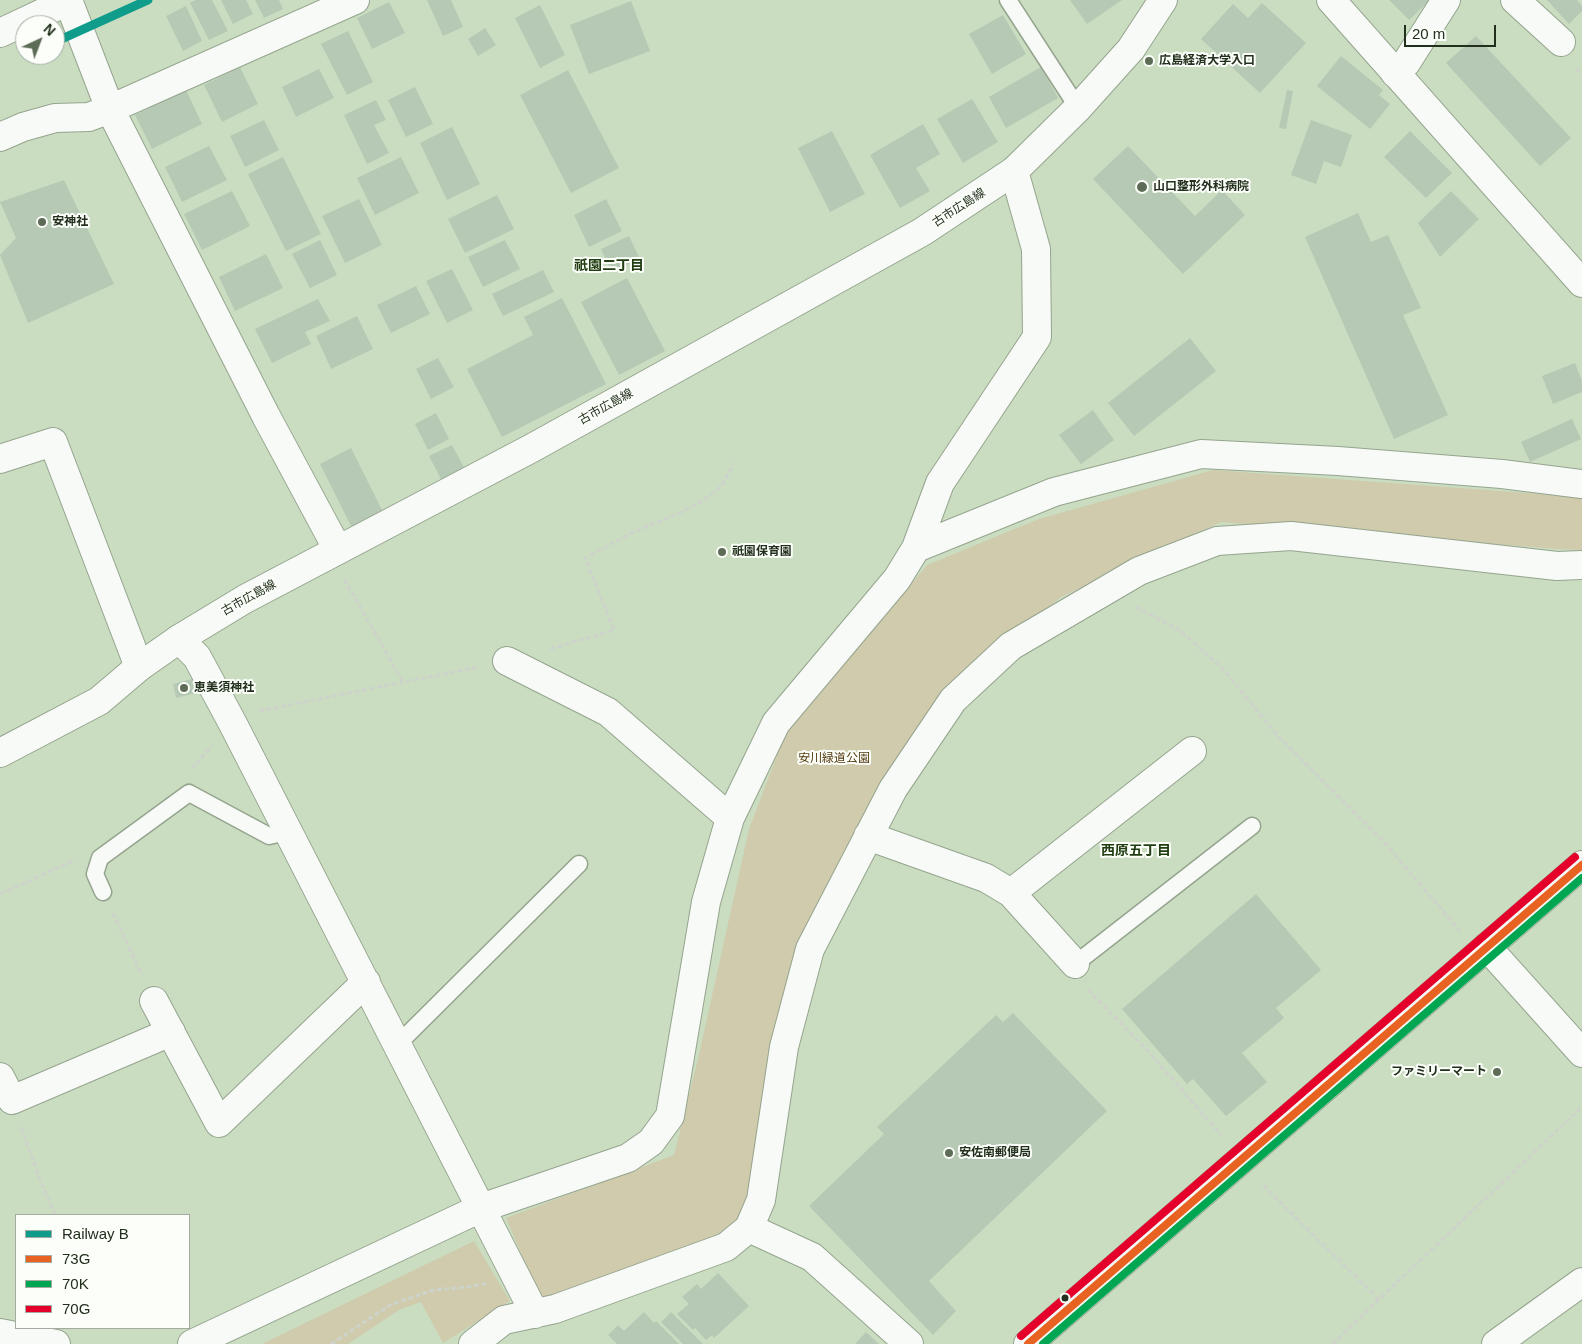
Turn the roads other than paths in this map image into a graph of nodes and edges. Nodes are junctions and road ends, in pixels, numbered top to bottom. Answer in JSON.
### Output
{"nodes":[{"id":1,"x":355,"y":0,"type":"edge"},
{"id":2,"x":1008,"y":0,"type":"edge"},
{"id":3,"x":1163,"y":0,"type":"edge"},
{"id":4,"x":1331,"y":0,"type":"edge"},
{"id":5,"x":1446,"y":0,"type":"edge"},
{"id":6,"x":1515,"y":0,"type":"edge"},
{"id":7,"x":68,"y":1,"type":"edge"},
{"id":8,"x":0,"y":33,"type":"edge"},
{"id":9,"x":1562,"y":42,"type":"dead end"},
{"id":10,"x":1395,"y":73,"type":"junction"},
{"id":11,"x":1078,"y":108,"type":"junction"},
{"id":12,"x":110,"y":110,"type":"junction"},
{"id":13,"x":0,"y":137,"type":"edge"},
{"id":14,"x":1014,"y":172,"type":"junction"},
{"id":15,"x":1582,"y":282,"type":"edge"},
{"id":16,"x":0,"y":459,"type":"edge"},
{"id":17,"x":1582,"y":484,"type":"edge"},
{"id":18,"x":916,"y":548,"type":"junction"},
{"id":19,"x":334,"y":552,"type":"junction"},
{"id":20,"x":1582,"y":565,"type":"edge"},
{"id":21,"x":179,"y":639,"type":"junction"},
{"id":22,"x":507,"y":661,"type":"road end"},
{"id":23,"x":139,"y":667,"type":"junction"},
{"id":24,"x":1192,"y":751,"type":"dead end"},
{"id":25,"x":0,"y":753,"type":"edge"},
{"id":26,"x":730,"y":818,"type":"junction"},
{"id":27,"x":1252,"y":826,"type":"dead end"},
{"id":28,"x":287,"y":832,"type":"junction"},
{"id":29,"x":868,"y":836,"type":"junction"},
{"id":30,"x":579,"y":864,"type":"dead end"},
{"id":31,"x":1582,"y":865,"type":"edge"},
{"id":32,"x":103,"y":892,"type":"road end"},
{"id":33,"x":1011,"y":892,"type":"junction"},
{"id":34,"x":1487,"y":947,"type":"junction"},
{"id":35,"x":1075,"y":964,"type":"joint"},
{"id":36,"x":366,"y":982,"type":"junction"},
{"id":37,"x":154,"y":1001,"type":"road end"},
{"id":38,"x":171,"y":1032,"type":"junction"},
{"id":39,"x":398,"y":1044,"type":"junction"},
{"id":40,"x":1582,"y":1053,"type":"edge"},
{"id":41,"x":6,"y":1089,"type":"edge"},
{"id":42,"x":481,"y":1208,"type":"junction"},
{"id":43,"x":749,"y":1228,"type":"junction"},
{"id":44,"x":1582,"y":1282,"type":"edge"},
{"id":45,"x":535,"y":1314,"type":"junction"},
{"id":46,"x":0,"y":1332,"type":"edge"},
{"id":47,"x":56,"y":1344,"type":"edge"},
{"id":48,"x":192,"y":1344,"type":"edge"},
{"id":49,"x":472,"y":1344,"type":"edge"},
{"id":50,"x":909,"y":1344,"type":"edge"},
{"id":51,"x":1028,"y":1344,"type":"edge"},
{"id":52,"x":1496,"y":1344,"type":"edge"}],
"edges":[{"from":1,"to":12,"type":"main road"},
{"from":2,"to":11,"type":"lane"},
{"from":3,"to":11,"type":"main road","name":"古市広島線"},
{"from":4,"to":10,"type":"main road"},
{"from":5,"to":10,"type":"main road"},
{"from":6,"to":9,"type":"main road"},
{"from":7,"to":8,"type":"main road"},
{"from":7,"to":12,"type":"main road"},
{"from":10,"to":15,"type":"main road"},
{"from":11,"to":14,"type":"main road","name":"古市広島線"},
{"from":12,"to":13,"type":"main road"},
{"from":12,"to":19,"type":"main road"},
{"from":14,"to":18,"type":"main road"},
{"from":14,"to":19,"type":"main road","name":"古市広島線"},
{"from":16,"to":23,"type":"main road"},
{"from":17,"to":18,"type":"main road"},
{"from":18,"to":26,"type":"main road"},
{"from":19,"to":21,"type":"main road","name":"古市広島線"},
{"from":20,"to":29,"type":"main road"},
{"from":21,"to":23,"type":"main road","name":"古市広島線"},
{"from":21,"to":28,"type":"main road"},
{"from":22,"to":26,"type":"main road"},
{"from":23,"to":25,"type":"main road","name":"古市広島線"},
{"from":24,"to":33,"type":"main road"},
{"from":26,"to":42,"type":"main road"},
{"from":27,"to":35,"type":"lane"},
{"from":28,"to":32,"type":"lane"},
{"from":28,"to":36,"type":"main road"},
{"from":29,"to":33,"type":"main road"},
{"from":29,"to":43,"type":"main road"},
{"from":30,"to":39,"type":"lane"},
{"from":31,"to":34,"type":"main road"},
{"from":33,"to":35,"type":"main road"},
{"from":34,"to":40,"type":"main road"},
{"from":34,"to":51,"type":"main road"},
{"from":36,"to":38,"type":"main road"},
{"from":36,"to":39,"type":"main road"},
{"from":37,"to":38,"type":"main road"},
{"from":38,"to":41,"type":"main road"},
{"from":39,"to":42,"type":"main road"},
{"from":42,"to":45,"type":"main road"},
{"from":42,"to":48,"type":"main road"},
{"from":43,"to":45,"type":"main road"},
{"from":43,"to":50,"type":"main road"},
{"from":44,"to":52,"type":"main road"},
{"from":45,"to":49,"type":"main road"},
{"from":46,"to":47,"type":"main road"}]}
